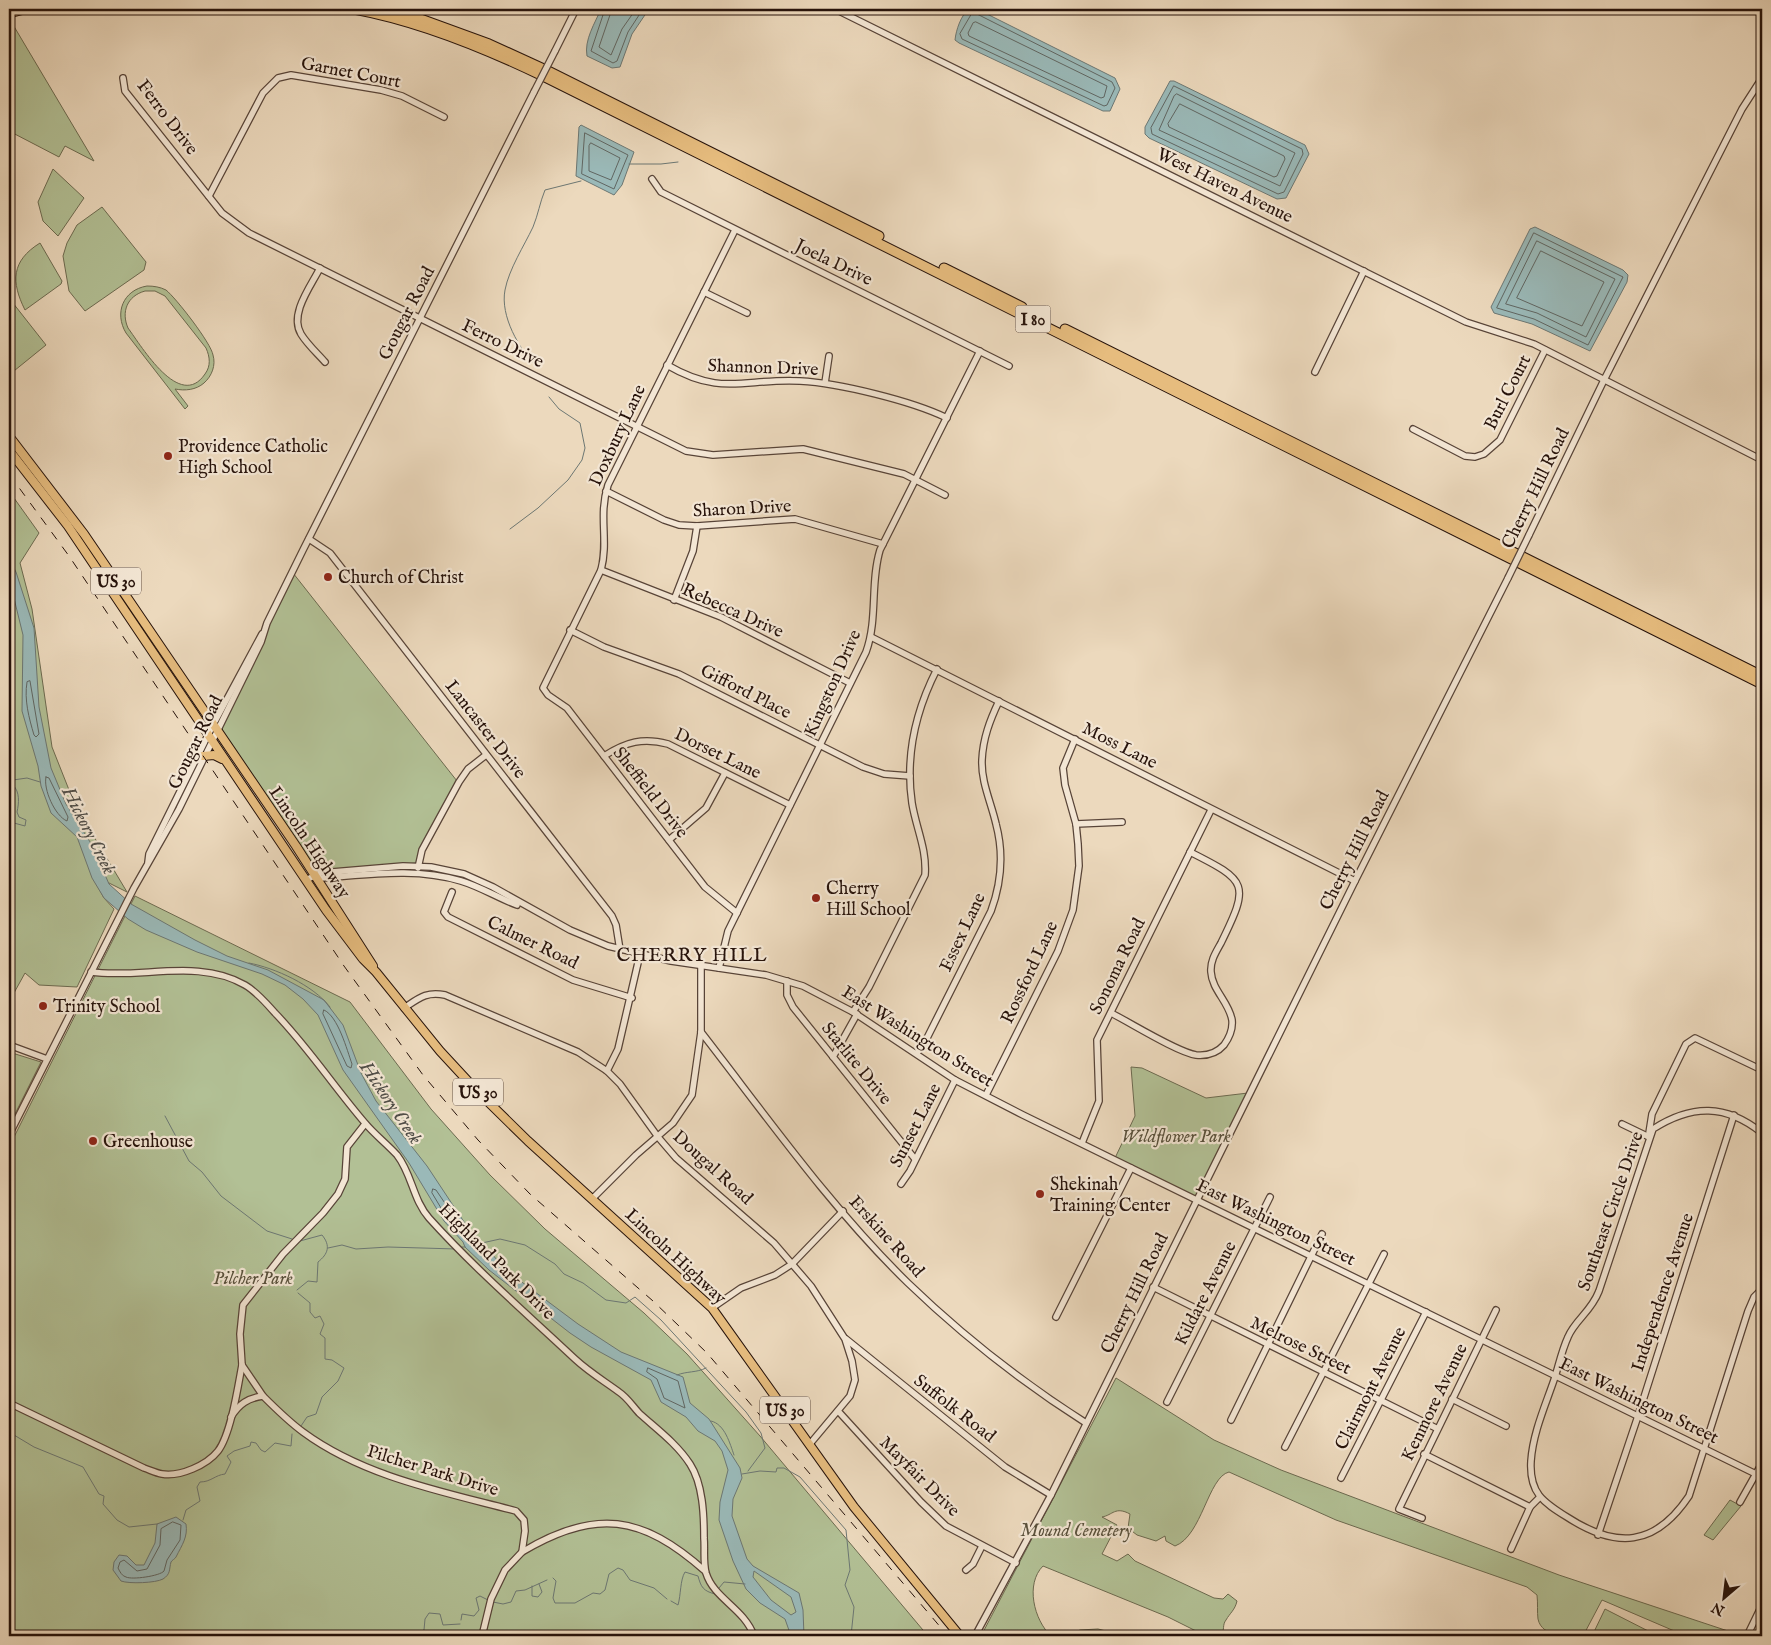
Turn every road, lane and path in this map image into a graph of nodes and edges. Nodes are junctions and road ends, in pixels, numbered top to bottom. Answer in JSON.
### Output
{"nodes":[{"id":1,"x":24,"y":9,"type":"edge"},
{"id":2,"x":354,"y":9,"type":"edge"},
{"id":3,"x":393,"y":9,"type":"edge"},
{"id":4,"x":576,"y":9,"type":"edge"},
{"id":5,"x":835,"y":9,"type":"edge"},
{"id":6,"x":9,"y":13,"type":"edge"},
{"id":7,"x":124,"y":78,"type":"dead end"},
{"id":8,"x":1762,"y":78,"type":"edge"},
{"id":9,"x":444,"y":117,"type":"dead end"},
{"id":10,"x":652,"y":179,"type":"dead end"},
{"id":11,"x":209,"y":196,"type":"junction"},
{"id":12,"x":735,"y":230,"type":"junction"},
{"id":13,"x":320,"y":268,"type":"junction"},
{"id":14,"x":1364,"y":271,"type":"junction"},
{"id":15,"x":704,"y":292,"type":"junction"},
{"id":16,"x":747,"y":314,"type":"dead end"},
{"id":17,"x":421,"y":319,"type":"junction"},
{"id":18,"x":1545,"y":350,"type":"junction"},
{"id":19,"x":980,"y":351,"type":"junction"},
{"id":20,"x":829,"y":356,"type":"dead end"},
{"id":21,"x":324,"y":362,"type":"dead end"},
{"id":22,"x":667,"y":365,"type":"junction"},
{"id":23,"x":1009,"y":366,"type":"dead end"},
{"id":24,"x":1315,"y":372,"type":"dead end"},
{"id":25,"x":1604,"y":380,"type":"junction"},
{"id":26,"x":825,"y":383,"type":"junction"},
{"id":27,"x":947,"y":418,"type":"junction"},
{"id":28,"x":636,"y":426,"type":"junction"},
{"id":29,"x":1413,"y":429,"type":"dead end"},
{"id":30,"x":9,"y":436,"type":"edge"},
{"id":31,"x":9,"y":450,"type":"edge"},
{"id":32,"x":1762,"y":460,"type":"edge"},
{"id":33,"x":916,"y":480,"type":"junction"},
{"id":34,"x":606,"y":491,"type":"junction"},
{"id":35,"x":945,"y":495,"type":"dead end"},
{"id":36,"x":696,"y":526,"type":"junction"},
{"id":37,"x":309,"y":539,"type":"junction"},
{"id":38,"x":883,"y":544,"type":"junction"},
{"id":39,"x":601,"y":570,"type":"junction"},
{"id":40,"x":674,"y":600,"type":"junction"},
{"id":41,"x":570,"y":630,"type":"junction"},
{"id":42,"x":871,"y":637,"type":"junction"},
{"id":43,"x":937,"y":669,"type":"junction"},
{"id":44,"x":1762,"y":676,"type":"edge"},
{"id":45,"x":850,"y":683,"type":"junction"},
{"id":46,"x":1762,"y":684,"type":"edge"},
{"id":47,"x":543,"y":688,"type":"joint"},
{"id":48,"x":999,"y":701,"type":"junction"},
{"id":49,"x":215,"y":728,"type":"junction"},
{"id":50,"x":210,"y":738,"type":"junction"},
{"id":51,"x":1075,"y":739,"type":"junction"},
{"id":52,"x":821,"y":746,"type":"junction"},
{"id":53,"x":486,"y":755,"type":"junction"},
{"id":54,"x":204,"y":756,"type":"junction"},
{"id":55,"x":604,"y":756,"type":"junction"},
{"id":56,"x":227,"y":763,"type":"junction"},
{"id":57,"x":725,"y":773,"type":"junction"},
{"id":58,"x":910,"y":776,"type":"junction"},
{"id":59,"x":790,"y":805,"type":"junction"},
{"id":60,"x":1211,"y":810,"type":"junction"},
{"id":61,"x":1122,"y":822,"type":"dead end"},
{"id":62,"x":1076,"y":824,"type":"junction"},
{"id":63,"x":669,"y":840,"type":"junction"},
{"id":64,"x":1190,"y":852,"type":"junction"},
{"id":65,"x":147,"y":864,"type":"junction"},
{"id":66,"x":418,"y":869,"type":"junction"},
{"id":67,"x":315,"y":876,"type":"junction"},
{"id":68,"x":306,"y":880,"type":"junction"},
{"id":69,"x":1354,"y":881,"type":"junction"},
{"id":70,"x":452,"y":892,"type":"dead end"},
{"id":71,"x":737,"y":913,"type":"junction"},
{"id":72,"x":620,"y":950,"type":"junction"},
{"id":73,"x":640,"y":954,"type":"junction"},
{"id":74,"x":701,"y":966,"type":"junction"},
{"id":75,"x":719,"y":968,"type":"junction"},
{"id":76,"x":91,"y":972,"type":"junction"},
{"id":77,"x":376,"y":972,"type":"junction"},
{"id":78,"x":787,"y":981,"type":"junction"},
{"id":79,"x":632,"y":998,"type":"junction"},
{"id":80,"x":404,"y":1008,"type":"junction"},
{"id":81,"x":855,"y":1013,"type":"junction"},
{"id":82,"x":1111,"y":1013,"type":"junction"},
{"id":83,"x":701,"y":1032,"type":"junction"},
{"id":84,"x":9,"y":1045,"type":"edge"},
{"id":85,"x":917,"y":1053,"type":"junction"},
{"id":86,"x":833,"y":1057,"type":"junction"},
{"id":87,"x":47,"y":1058,"type":"junction"},
{"id":88,"x":1762,"y":1070,"type":"edge"},
{"id":89,"x":606,"y":1071,"type":"junction"},
{"id":90,"x":955,"y":1080,"type":"junction"},
{"id":91,"x":986,"y":1095,"type":"junction"},
{"id":92,"x":1734,"y":1115,"type":"junction"},
{"id":93,"x":365,"y":1124,"type":"junction"},
{"id":94,"x":1622,"y":1124,"type":"dead end"},
{"id":95,"x":1762,"y":1133,"type":"edge"},
{"id":96,"x":9,"y":1135,"type":"edge"},
{"id":97,"x":658,"y":1137,"type":"junction"},
{"id":98,"x":1649,"y":1137,"type":"junction"},
{"id":99,"x":1082,"y":1143,"type":"junction"},
{"id":100,"x":915,"y":1159,"type":"junction"},
{"id":101,"x":1131,"y":1168,"type":"junction"},
{"id":102,"x":900,"y":1184,"type":"dead end"},
{"id":103,"x":1270,"y":1197,"type":"dead end"},
{"id":104,"x":592,"y":1199,"type":"junction"},
{"id":105,"x":1196,"y":1199,"type":"junction"},
{"id":106,"x":843,"y":1211,"type":"junction"},
{"id":107,"x":1255,"y":1228,"type":"junction"},
{"id":108,"x":1322,"y":1234,"type":"dead end"},
{"id":109,"x":1384,"y":1254,"type":"dead end"},
{"id":110,"x":1312,"y":1256,"type":"junction"},
{"id":111,"x":792,"y":1264,"type":"junction"},
{"id":112,"x":1369,"y":1284,"type":"junction"},
{"id":113,"x":1153,"y":1287,"type":"junction"},
{"id":114,"x":1762,"y":1289,"type":"edge"},
{"id":115,"x":712,"y":1308,"type":"junction"},
{"id":116,"x":1496,"y":1310,"type":"dead end"},
{"id":117,"x":1426,"y":1312,"type":"junction"},
{"id":118,"x":1211,"y":1316,"type":"junction"},
{"id":119,"x":1056,"y":1317,"type":"dead end"},
{"id":120,"x":845,"y":1339,"type":"junction"},
{"id":121,"x":1482,"y":1339,"type":"junction"},
{"id":122,"x":1267,"y":1345,"type":"junction"},
{"id":123,"x":242,"y":1365,"type":"junction"},
{"id":124,"x":1324,"y":1373,"type":"junction"},
{"id":125,"x":1556,"y":1376,"type":"junction"},
{"id":126,"x":263,"y":1396,"type":"junction"},
{"id":127,"x":1452,"y":1399,"type":"junction"},
{"id":128,"x":1380,"y":1400,"type":"junction"},
{"id":129,"x":1167,"y":1402,"type":"dead end"},
{"id":130,"x":9,"y":1403,"type":"edge"},
{"id":131,"x":839,"y":1412,"type":"junction"},
{"id":132,"x":1638,"y":1416,"type":"junction"},
{"id":133,"x":231,"y":1417,"type":"junction"},
{"id":134,"x":1231,"y":1420,"type":"dead end"},
{"id":135,"x":1086,"y":1423,"type":"junction"},
{"id":136,"x":1506,"y":1426,"type":"dead end"},
{"id":137,"x":1436,"y":1428,"type":"junction"},
{"id":138,"x":809,"y":1446,"type":"junction"},
{"id":139,"x":1285,"y":1447,"type":"dead end"},
{"id":140,"x":1706,"y":1449,"type":"junction"},
{"id":141,"x":1424,"y":1454,"type":"junction"},
{"id":142,"x":1762,"y":1463,"type":"edge"},
{"id":143,"x":1759,"y":1476,"type":"edge"},
{"id":144,"x":1340,"y":1478,"type":"dead end"},
{"id":145,"x":1051,"y":1495,"type":"junction"},
{"id":146,"x":1539,"y":1498,"type":"junction"},
{"id":147,"x":1740,"y":1502,"type":"dead end"},
{"id":148,"x":1530,"y":1507,"type":"junction"},
{"id":149,"x":1422,"y":1518,"type":"dead end"},
{"id":150,"x":1598,"y":1535,"type":"junction"},
{"id":151,"x":982,"y":1546,"type":"junction"},
{"id":152,"x":1511,"y":1549,"type":"dead end"},
{"id":153,"x":522,"y":1552,"type":"junction"},
{"id":154,"x":1016,"y":1563,"type":"junction"},
{"id":155,"x":966,"y":1570,"type":"dead end"},
{"id":156,"x":705,"y":1571,"type":"junction"},
{"id":157,"x":1762,"y":1605,"type":"edge"},
{"id":158,"x":482,"y":1636,"type":"edge"},
{"id":159,"x":754,"y":1636,"type":"edge"},
{"id":160,"x":960,"y":1636,"type":"edge"},
{"id":161,"x":976,"y":1636,"type":"edge"},
{"id":162,"x":1747,"y":1636,"type":"edge"}],
"edges":[{"from":1,"to":6,"type":"highway"},
{"from":2,"to":46,"type":"highway","number":"I 80"},
{"from":3,"to":44,"type":"highway","number":"I 80"},
{"from":4,"to":17,"type":"street","name":"Gougar Road","bridge":true},
{"from":5,"to":14,"type":"street","name":"West Haven Avenue"},
{"from":7,"to":11,"type":"street","name":"Ferro Drive"},
{"from":8,"to":25,"type":"street","name":"Cherry Hill Road"},
{"from":9,"to":11,"type":"street","name":"Garnet Court"},
{"from":10,"to":12,"type":"street","name":"Joela Drive"},
{"from":11,"to":13,"type":"street","name":"Ferro Drive"},
{"from":12,"to":15,"type":"street","name":"Doxbury Lane"},
{"from":12,"to":19,"type":"street","name":"Joela Drive"},
{"from":13,"to":17,"type":"street","name":"Ferro Drive"},
{"from":13,"to":21,"type":"street"},
{"from":14,"to":18,"type":"street","name":"West Haven Avenue"},
{"from":14,"to":24,"type":"street"},
{"from":15,"to":16,"type":"street"},
{"from":15,"to":22,"type":"street","name":"Doxbury Lane"},
{"from":17,"to":28,"type":"street","name":"Ferro Drive"},
{"from":17,"to":37,"type":"street","name":"Gougar Road"},
{"from":18,"to":25,"type":"street","name":"West Haven Avenue"},
{"from":18,"to":29,"type":"street","name":"Burl Court"},
{"from":19,"to":23,"type":"street","name":"Joela Drive"},
{"from":19,"to":27,"type":"street","name":"Kingston Drive"},
{"from":20,"to":26,"type":"street"},
{"from":22,"to":26,"type":"street","name":"Shannon Drive"},
{"from":22,"to":28,"type":"street","name":"Doxbury Lane"},
{"from":25,"to":32,"type":"street","name":"West Haven Avenue"},
{"from":25,"to":69,"type":"street","name":"Cherry Hill Road","bridge":true},
{"from":26,"to":27,"type":"street","name":"Shannon Drive"},
{"from":27,"to":33,"type":"street","name":"Kingston Drive"},
{"from":28,"to":33,"type":"street","name":"Ferro Drive"},
{"from":28,"to":34,"type":"street","name":"Doxbury Lane"},
{"from":30,"to":49,"type":"main road","number":"US 30"},
{"from":31,"to":50,"type":"main road","number":"US 30"},
{"from":33,"to":35,"type":"street","name":"Ferro Drive"},
{"from":33,"to":38,"type":"street","name":"Kingston Drive"},
{"from":34,"to":36,"type":"street","name":"Sharon Drive"},
{"from":34,"to":39,"type":"street","name":"Doxbury Lane"},
{"from":36,"to":38,"type":"street","name":"Sharon Drive"},
{"from":36,"to":40,"type":"street"},
{"from":37,"to":49,"type":"street","name":"Gougar Road"},
{"from":37,"to":53,"type":"street","name":"Lancaster Drive"},
{"from":38,"to":42,"type":"street","name":"Kingston Drive"},
{"from":39,"to":40,"type":"street","name":"Rebecca Drive"},
{"from":39,"to":41,"type":"street","name":"Doxbury Lane"},
{"from":40,"to":45,"type":"street","name":"Rebecca Drive"},
{"from":41,"to":47,"type":"street","name":"Doxbury Lane"},
{"from":41,"to":52,"type":"street","name":"Gifford Place"},
{"from":42,"to":43,"type":"street","name":"Moss Lane"},
{"from":42,"to":45,"type":"street","name":"Kingston Drive"},
{"from":43,"to":48,"type":"street","name":"Moss Lane"},
{"from":43,"to":58,"type":"street"},
{"from":45,"to":52,"type":"street","name":"Kingston Drive"},
{"from":47,"to":55,"type":"street","name":"Sheffield Drive"},
{"from":48,"to":51,"type":"street","name":"Moss Lane"},
{"from":48,"to":85,"type":"street","name":"Essex Lane"},
{"from":49,"to":50,"type":"street","name":"Gougar Road"},
{"from":49,"to":67,"type":"main road","name":"Lincoln Highway","number":"US 30"},
{"from":50,"to":54,"type":"street","name":"Gougar Road"},
{"from":50,"to":56,"type":"main road","name":"Lincoln Highway","number":"US 30"},
{"from":50,"to":65,"type":"street","name":"Gougar Road"},
{"from":51,"to":60,"type":"street","name":"Moss Lane"},
{"from":51,"to":62,"type":"street","name":"Rossford Lane"},
{"from":52,"to":58,"type":"street","name":"Gifford Place"},
{"from":52,"to":59,"type":"street","name":"Kingston Drive"},
{"from":53,"to":66,"type":"street"},
{"from":53,"to":72,"type":"street","name":"Lancaster Drive"},
{"from":54,"to":56,"type":"main road"},
{"from":54,"to":65,"type":"street","name":"Gougar Road"},
{"from":55,"to":57,"type":"street","name":"Dorset Lane"},
{"from":55,"to":63,"type":"street","name":"Sheffield Drive"},
{"from":56,"to":68,"type":"main road","name":"Lincoln Highway","number":"US 30"},
{"from":57,"to":59,"type":"street","name":"Dorset Lane"},
{"from":57,"to":63,"type":"street"},
{"from":58,"to":81,"type":"street"},
{"from":59,"to":71,"type":"street","name":"Kingston Drive"},
{"from":60,"to":64,"type":"street","name":"Sonoma Road"},
{"from":60,"to":69,"type":"street","name":"Moss Lane"},
{"from":61,"to":62,"type":"street"},
{"from":62,"to":91,"type":"street","name":"Rossford Lane"},
{"from":63,"to":71,"type":"street","name":"Sheffield Drive"},
{"from":64,"to":82,"type":"street","name":"Sonoma Road"},
{"from":64,"to":82,"type":"street"},
{"from":65,"to":76,"type":"street","name":"Gougar Road"},
{"from":66,"to":67,"type":"street","name":"East Washington Street"},
{"from":66,"to":72,"type":"street","name":"East Washington Street"},
{"from":67,"to":68,"type":"street","name":"East Washington Street"},
{"from":67,"to":77,"type":"main road","name":"Lincoln Highway","number":"US 30"},
{"from":68,"to":77,"type":"main road","name":"Lincoln Highway","number":"US 30"},
{"from":69,"to":105,"type":"street","name":"Cherry Hill Road"},
{"from":70,"to":79,"type":"street","name":"Calmer Road"},
{"from":71,"to":75,"type":"street","name":"Kingston Drive"},
{"from":72,"to":73,"type":"street","name":"East Washington Street"},
{"from":73,"to":74,"type":"street","name":"East Washington Street"},
{"from":73,"to":79,"type":"street"},
{"from":74,"to":75,"type":"street","name":"East Washington Street"},
{"from":74,"to":83,"type":"street"},
{"from":75,"to":78,"type":"street","name":"East Washington Street"},
{"from":76,"to":87,"type":"street","name":"Gougar Road"},
{"from":76,"to":93,"type":"street","name":"Highland Park Drive"},
{"from":77,"to":80,"type":"main road","name":"Lincoln Highway","number":"US 30"},
{"from":78,"to":81,"type":"street","name":"East Washington Street"},
{"from":78,"to":86,"type":"street","name":"Starlite Drive"},
{"from":79,"to":89,"type":"street"},
{"from":80,"to":89,"type":"street","name":"Dougal Road"},
{"from":80,"to":104,"type":"main road","name":"Lincoln Highway","number":"US 30"},
{"from":81,"to":85,"type":"street","name":"East Washington Street"},
{"from":81,"to":86,"type":"street"},
{"from":82,"to":99,"type":"street","name":"Sonoma Road"},
{"from":83,"to":97,"type":"street"},
{"from":83,"to":106,"type":"street","name":"Erskine Road"},
{"from":84,"to":87,"type":"street"},
{"from":85,"to":90,"type":"street","name":"East Washington Street"},
{"from":86,"to":100,"type":"street","name":"Starlite Drive"},
{"from":87,"to":96,"type":"street","name":"Gougar Road"},
{"from":88,"to":98,"type":"street"},
{"from":89,"to":97,"type":"street","name":"Dougal Road"},
{"from":90,"to":91,"type":"street","name":"East Washington Street"},
{"from":90,"to":100,"type":"street","name":"Sunset Lane"},
{"from":91,"to":99,"type":"street","name":"East Washington Street"},
{"from":92,"to":95,"type":"street"},
{"from":92,"to":98,"type":"street","name":"Southeast Circle Drive"},
{"from":92,"to":132,"type":"street","name":"Independence Avenue"},
{"from":93,"to":123,"type":"street"},
{"from":93,"to":156,"type":"street","name":"Highland Park Drive"},
{"from":94,"to":98,"type":"street"},
{"from":97,"to":104,"type":"street"},
{"from":97,"to":111,"type":"street","name":"Dougal Road"},
{"from":98,"to":125,"type":"street","name":"Southeast Circle Drive"},
{"from":99,"to":101,"type":"street","name":"East Washington Street"},
{"from":100,"to":102,"type":"street","name":"Sunset Lane"},
{"from":101,"to":105,"type":"street","name":"East Washington Street"},
{"from":101,"to":119,"type":"street"},
{"from":103,"to":107,"type":"street","name":"Kildare Avenue"},
{"from":104,"to":115,"type":"main road","name":"Lincoln Highway","number":"US 30"},
{"from":105,"to":107,"type":"street","name":"East Washington Street"},
{"from":105,"to":113,"type":"street","name":"Cherry Hill Road"},
{"from":106,"to":111,"type":"street"},
{"from":106,"to":135,"type":"street","name":"Erskine Road"},
{"from":107,"to":110,"type":"street","name":"East Washington Street"},
{"from":107,"to":118,"type":"street","name":"Kildare Avenue"},
{"from":108,"to":110,"type":"street"},
{"from":109,"to":112,"type":"street"},
{"from":110,"to":112,"type":"street","name":"East Washington Street"},
{"from":110,"to":122,"type":"street"},
{"from":111,"to":115,"type":"street"},
{"from":111,"to":120,"type":"street","name":"Dougal Road"},
{"from":112,"to":117,"type":"street","name":"East Washington Street"},
{"from":112,"to":124,"type":"street"},
{"from":113,"to":118,"type":"street","name":"Melrose Street"},
{"from":113,"to":135,"type":"street","name":"Cherry Hill Road"},
{"from":114,"to":140,"type":"street"},
{"from":115,"to":138,"type":"main road","name":"Lincoln Highway","number":"US 30"},
{"from":116,"to":121,"type":"street","name":"Kenmore Avenue"},
{"from":117,"to":121,"type":"street","name":"East Washington Street"},
{"from":117,"to":128,"type":"street","name":"Clairmont Avenue"},
{"from":118,"to":122,"type":"street","name":"Melrose Street"},
{"from":118,"to":129,"type":"street","name":"Kildare Avenue"},
{"from":120,"to":131,"type":"street","name":"Dougal Road"},
{"from":120,"to":145,"type":"street","name":"Suffolk Road"},
{"from":121,"to":125,"type":"street","name":"East Washington Street"},
{"from":121,"to":127,"type":"street","name":"Kenmore Avenue"},
{"from":122,"to":124,"type":"street","name":"Melrose Street"},
{"from":122,"to":134,"type":"street"},
{"from":123,"to":126,"type":"street","name":"Pilcher Park Drive"},
{"from":123,"to":133,"type":"street"},
{"from":124,"to":128,"type":"street","name":"Melrose Street"},
{"from":124,"to":139,"type":"street"},
{"from":125,"to":132,"type":"street","name":"East Washington Street"},
{"from":125,"to":146,"type":"street","name":"Southeast Circle Drive"},
{"from":126,"to":133,"type":"street"},
{"from":126,"to":153,"type":"street","name":"Pilcher Park Drive"},
{"from":127,"to":136,"type":"street"},
{"from":127,"to":137,"type":"street","name":"Kenmore Avenue"},
{"from":128,"to":137,"type":"street","name":"Melrose Street"},
{"from":128,"to":144,"type":"street","name":"Clairmont Avenue"},
{"from":130,"to":133,"type":"street"},
{"from":131,"to":138,"type":"street","name":"Dougal Road"},
{"from":131,"to":151,"type":"street","name":"Mayfair Drive"},
{"from":132,"to":140,"type":"street","name":"East Washington Street"},
{"from":132,"to":150,"type":"street","name":"Independence Avenue"},
{"from":135,"to":145,"type":"street","name":"Cherry Hill Road"},
{"from":137,"to":141,"type":"street","name":"Kenmore Avenue"},
{"from":138,"to":160,"type":"main road","name":"Lincoln Highway","number":"US 30"},
{"from":140,"to":143,"type":"street","name":"East Washington Street"},
{"from":140,"to":150,"type":"street"},
{"from":141,"to":148,"type":"street"},
{"from":141,"to":149,"type":"street","name":"Kenmore Avenue"},
{"from":142,"to":143,"type":"street"},
{"from":143,"to":147,"type":"street"},
{"from":145,"to":154,"type":"street","name":"Cherry Hill Road"},
{"from":146,"to":148,"type":"street"},
{"from":146,"to":150,"type":"street"},
{"from":148,"to":152,"type":"street"},
{"from":151,"to":154,"type":"street","name":"Mayfair Drive"},
{"from":151,"to":155,"type":"street"},
{"from":153,"to":156,"type":"street"},
{"from":153,"to":158,"type":"street"},
{"from":154,"to":161,"type":"street","name":"Cherry Hill Road"},
{"from":156,"to":159,"type":"street","name":"Highland Park Drive"},
{"from":157,"to":162,"type":"street"}]}
